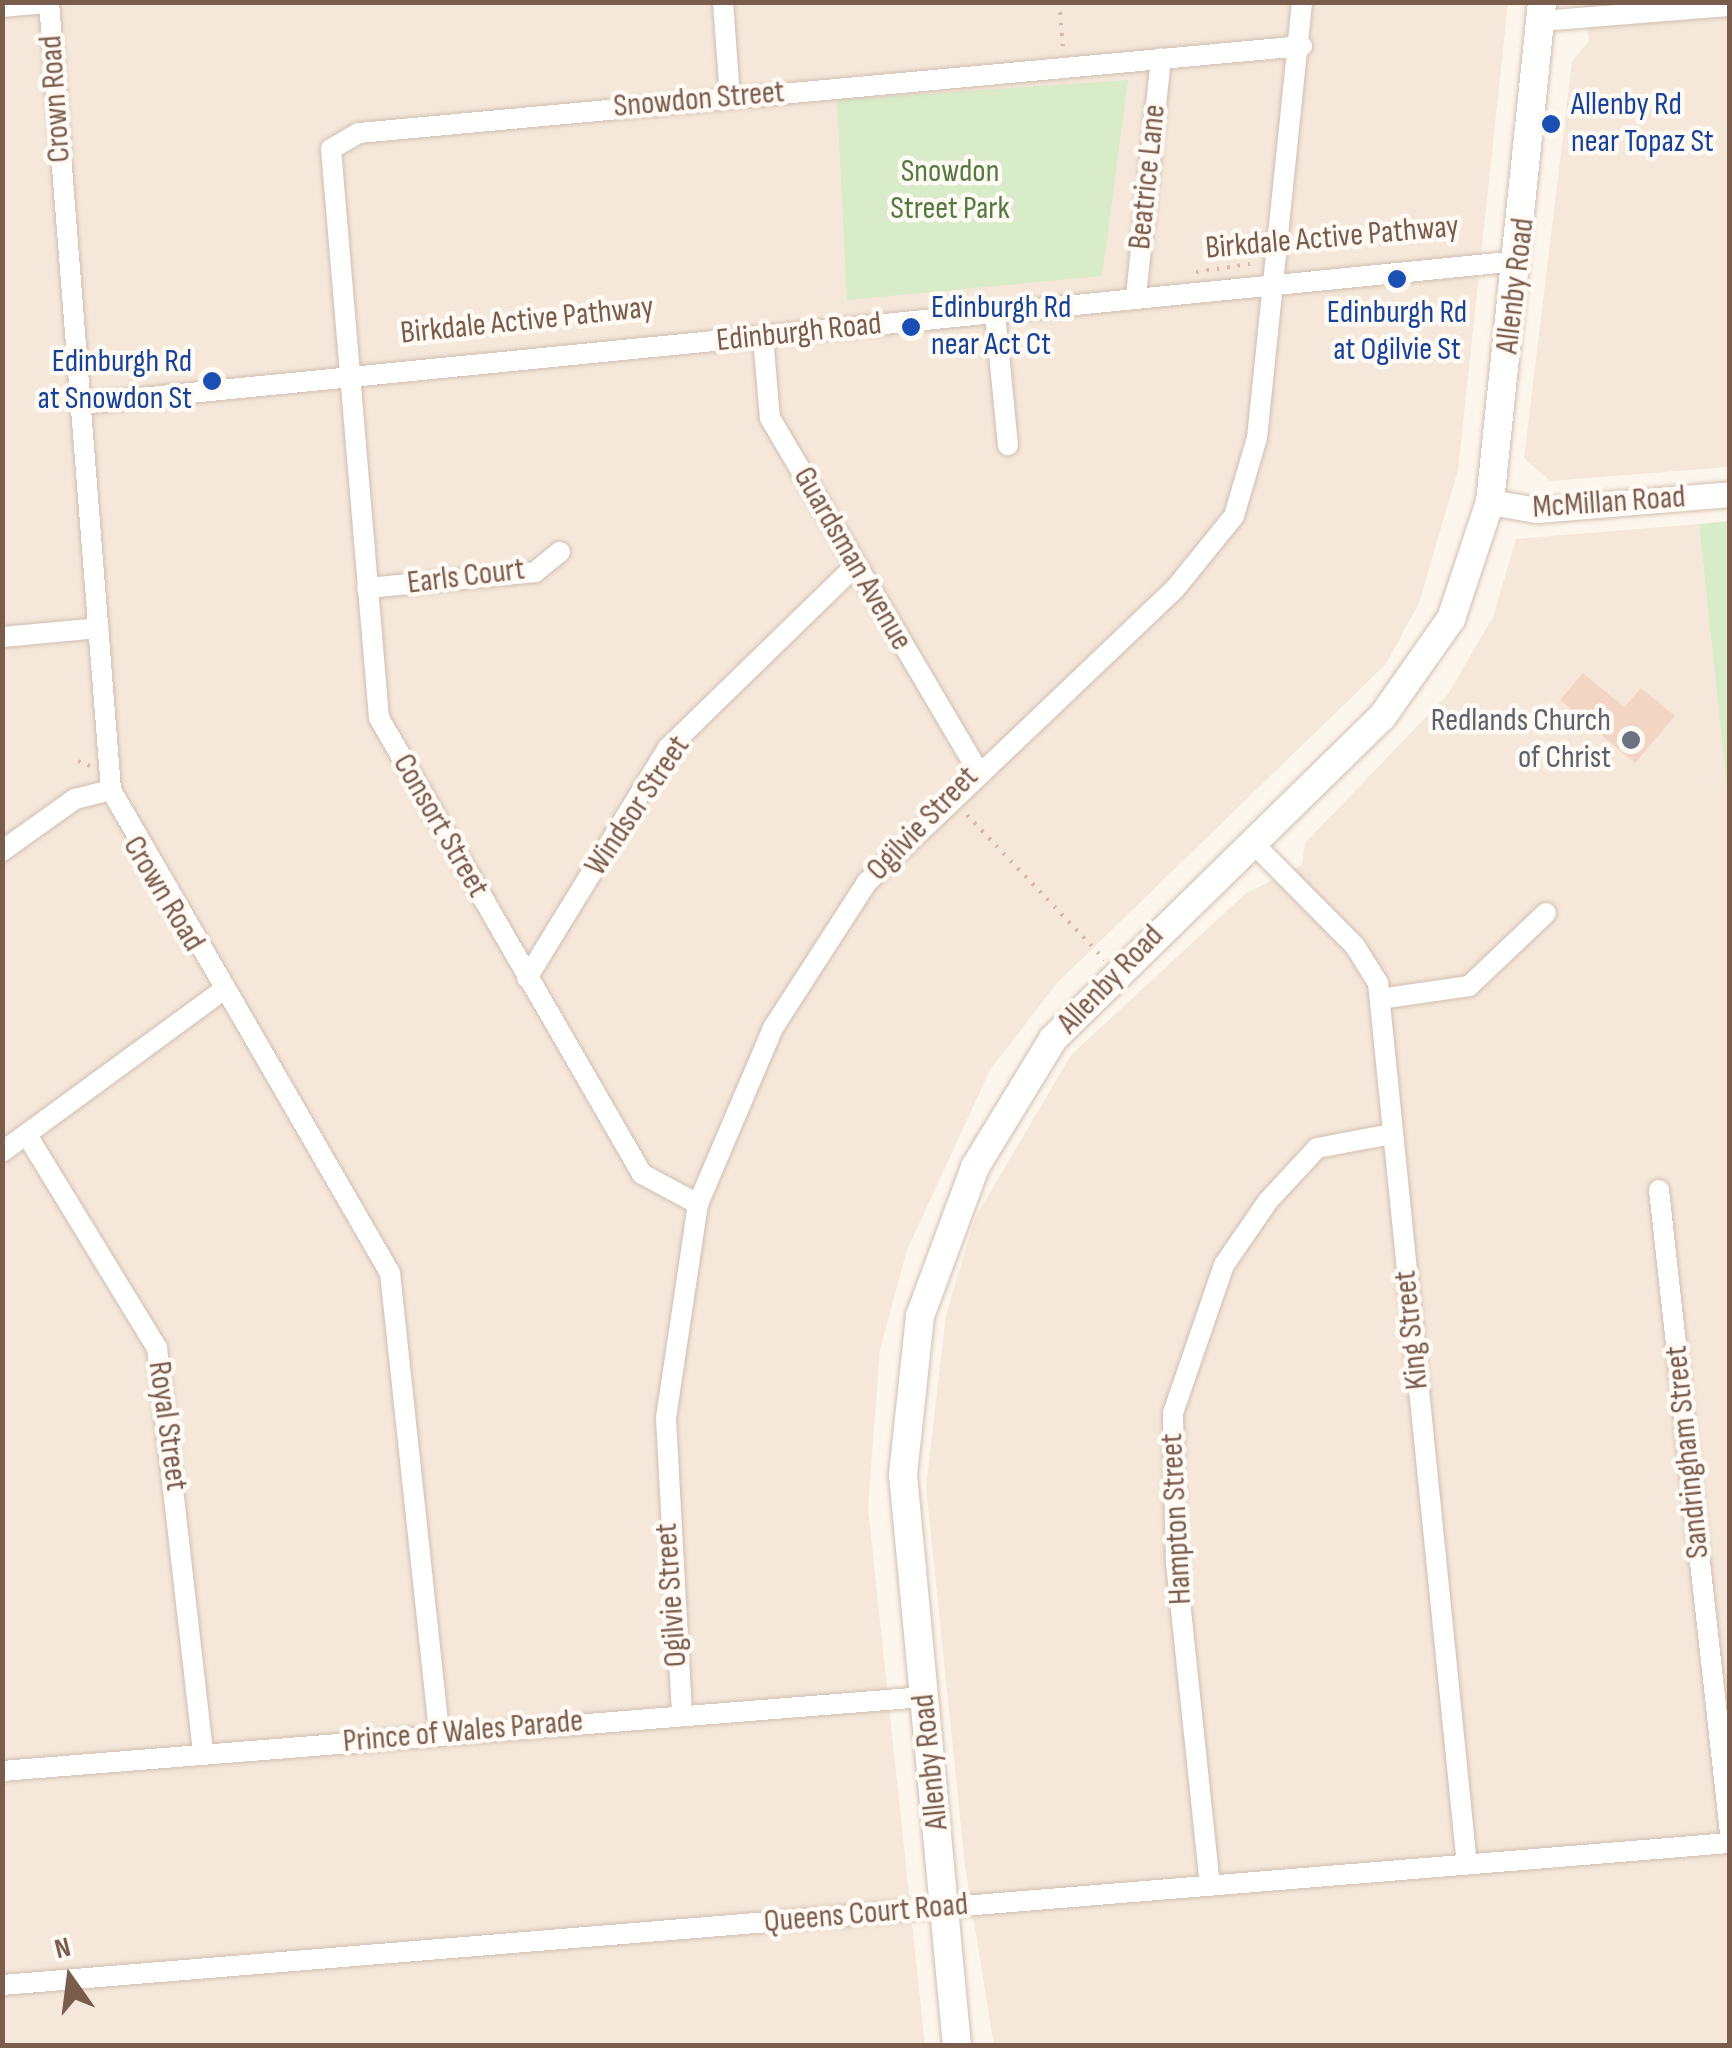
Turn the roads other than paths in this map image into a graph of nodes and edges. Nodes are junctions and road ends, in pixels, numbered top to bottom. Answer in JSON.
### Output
{"nodes":[{"id":1,"x":723,"y":2,"type":"edge"},
{"id":2,"x":1302,"y":2,"type":"edge"},
{"id":3,"x":49,"y":3,"type":"edge"},
{"id":4,"x":1730,"y":6,"type":"edge"},
{"id":5,"x":2,"y":7,"type":"edge"},
{"id":6,"x":1542,"y":12,"type":"edge"},
{"id":7,"x":1302,"y":46,"type":"junction"},
{"id":8,"x":1160,"y":58,"type":"junction"},
{"id":9,"x":730,"y":97,"type":"junction"},
{"id":10,"x":1518,"y":261,"type":"junction"},
{"id":11,"x":1275,"y":273,"type":"junction"},
{"id":12,"x":1136,"y":296,"type":"junction"},
{"id":13,"x":994,"y":313,"type":"junction"},
{"id":14,"x":763,"y":338,"type":"junction"},
{"id":15,"x":347,"y":378,"type":"junction"},
{"id":16,"x":80,"y":404,"type":"junction"},
{"id":17,"x":1008,"y":444,"type":"dead end"},
{"id":18,"x":1730,"y":494,"type":"edge"},
{"id":19,"x":1490,"y":502,"type":"junction"},
{"id":20,"x":560,"y":552,"type":"dead end"},
{"id":21,"x":855,"y":566,"type":"junction"},
{"id":22,"x":367,"y":588,"type":"junction"},
{"id":23,"x":98,"y":628,"type":"junction"},
{"id":24,"x":2,"y":637,"type":"edge"},
{"id":25,"x":976,"y":768,"type":"junction"},
{"id":26,"x":111,"y":790,"type":"junction"},
{"id":27,"x":1252,"y":842,"type":"junction"},
{"id":28,"x":2,"y":851,"type":"edge"},
{"id":29,"x":1546,"y":913,"type":"dead end"},
{"id":30,"x":527,"y":978,"type":"junction"},
{"id":31,"x":221,"y":992,"type":"junction"},
{"id":32,"x":1380,"y":999,"type":"junction"},
{"id":33,"x":1391,"y":1134,"type":"junction"},
{"id":34,"x":27,"y":1135,"type":"junction"},
{"id":35,"x":2,"y":1152,"type":"edge"},
{"id":36,"x":1659,"y":1190,"type":"dead end"},
{"id":37,"x":698,"y":1204,"type":"junction"},
{"id":38,"x":924,"y":1697,"type":"junction"},
{"id":39,"x":682,"y":1714,"type":"junction"},
{"id":40,"x":439,"y":1735,"type":"junction"},
{"id":41,"x":202,"y":1752,"type":"junction"},
{"id":42,"x":2,"y":1770,"type":"edge"},
{"id":43,"x":1730,"y":1834,"type":"edge"},
{"id":44,"x":1730,"y":1844,"type":"edge"},
{"id":45,"x":1467,"y":1865,"type":"junction"},
{"id":46,"x":1210,"y":1886,"type":"junction"},
{"id":47,"x":946,"y":1907,"type":"junction"},
{"id":48,"x":2,"y":1984,"type":"edge"},
{"id":49,"x":957,"y":2046,"type":"edge"}],
"edges":[{"from":1,"to":9,"type":"street"},
{"from":2,"to":7,"type":"street","name":"Ogilvie Street"},
{"from":3,"to":5,"type":"street"},
{"from":3,"to":16,"type":"street","name":"Crown Road"},
{"from":4,"to":6,"type":"street"},
{"from":6,"to":10,"type":"main road","name":"Allenby Road"},
{"from":7,"to":8,"type":"street","name":"Snowdon Street"},
{"from":7,"to":11,"type":"street","name":"Ogilvie Street"},
{"from":8,"to":9,"type":"street","name":"Snowdon Street"},
{"from":8,"to":12,"type":"street","name":"Beatrice Lane"},
{"from":9,"to":15,"type":"street","name":"Snowdon Street"},
{"from":10,"to":11,"type":"street","name":"Edinburgh Road"},
{"from":10,"to":19,"type":"main road","name":"Allenby Road"},
{"from":11,"to":12,"type":"street","name":"Edinburgh Road"},
{"from":11,"to":25,"type":"street","name":"Ogilvie Street"},
{"from":12,"to":13,"type":"street","name":"Edinburgh Road"},
{"from":13,"to":14,"type":"street","name":"Edinburgh Road"},
{"from":13,"to":17,"type":"street"},
{"from":14,"to":15,"type":"street","name":"Edinburgh Road"},
{"from":14,"to":21,"type":"street","name":"Guardsman Avenue"},
{"from":15,"to":16,"type":"street","name":"Edinburgh Road"},
{"from":15,"to":22,"type":"street","name":"Consort Street"},
{"from":16,"to":23,"type":"street","name":"Crown Road"},
{"from":18,"to":19,"type":"street","name":"McMillan Road"},
{"from":19,"to":27,"type":"main road","name":"Allenby Road"},
{"from":20,"to":22,"type":"street","name":"Earls Court"},
{"from":21,"to":25,"type":"street","name":"Guardsman Avenue"},
{"from":21,"to":30,"type":"street","name":"Windsor Street"},
{"from":22,"to":30,"type":"street","name":"Consort Street"},
{"from":23,"to":24,"type":"street"},
{"from":23,"to":26,"type":"street","name":"Crown Road"},
{"from":25,"to":37,"type":"street","name":"Ogilvie Street"},
{"from":26,"to":28,"type":"street"},
{"from":26,"to":31,"type":"street","name":"Crown Road"},
{"from":27,"to":32,"type":"street","name":"King Street"},
{"from":27,"to":38,"type":"main road","name":"Allenby Road"},
{"from":29,"to":32,"type":"street"},
{"from":30,"to":37,"type":"street","name":"Consort Street"},
{"from":31,"to":34,"type":"street"},
{"from":31,"to":40,"type":"street","name":"Crown Road"},
{"from":32,"to":33,"type":"street","name":"King Street"},
{"from":33,"to":45,"type":"street","name":"King Street"},
{"from":33,"to":46,"type":"street","name":"Hampton Street"},
{"from":34,"to":35,"type":"street"},
{"from":34,"to":41,"type":"street","name":"Royal Street"},
{"from":36,"to":43,"type":"street","name":"Sandringham Street"},
{"from":37,"to":39,"type":"street","name":"Ogilvie Street"},
{"from":38,"to":39,"type":"street","name":"Prince of Wales Parade"},
{"from":38,"to":47,"type":"main road","name":"Allenby Road"},
{"from":39,"to":40,"type":"street","name":"Prince of Wales Parade"},
{"from":40,"to":41,"type":"street","name":"Prince of Wales Parade"},
{"from":41,"to":42,"type":"street","name":"Prince of Wales Parade"},
{"from":44,"to":45,"type":"street","name":"Queens Court Road"},
{"from":45,"to":46,"type":"street","name":"Queens Court Road"},
{"from":46,"to":47,"type":"street","name":"Queens Court Road"},
{"from":47,"to":48,"type":"street","name":"Queens Court Road"},
{"from":47,"to":49,"type":"main road","name":"Allenby Road"}]}
